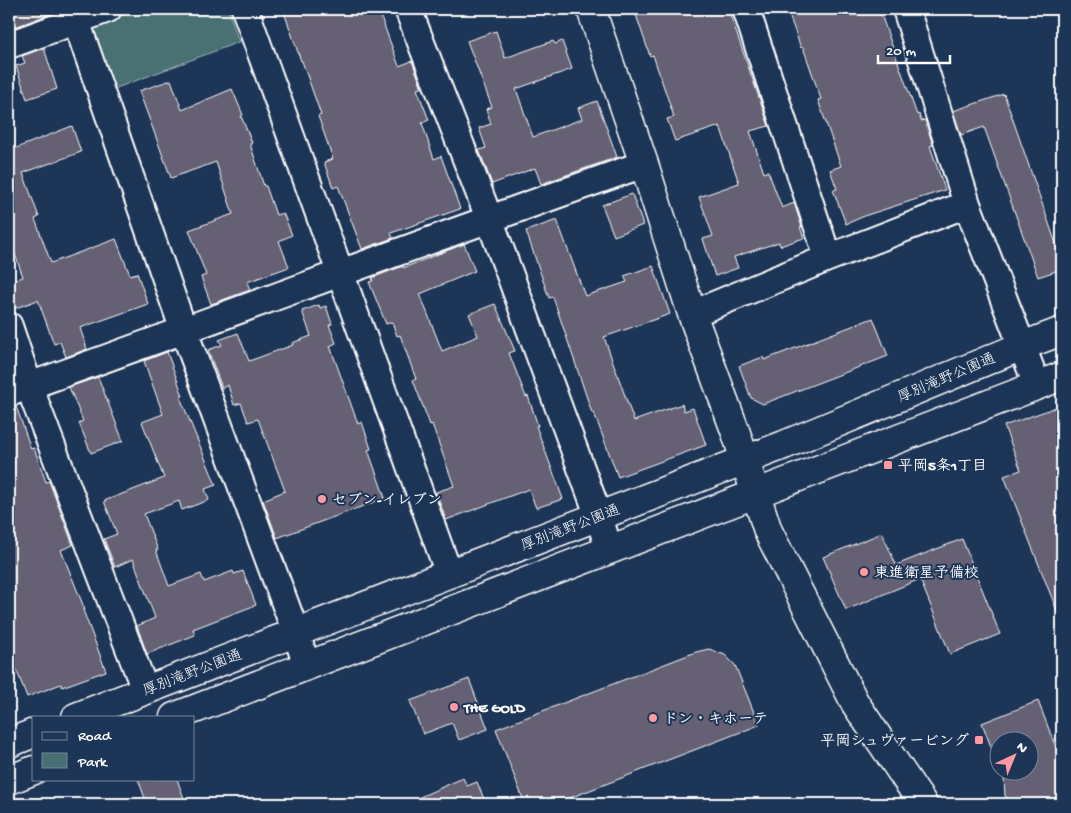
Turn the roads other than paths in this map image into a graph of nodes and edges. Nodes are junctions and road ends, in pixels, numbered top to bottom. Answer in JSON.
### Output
{"nodes":[{"id":1,"x":108,"y":9,"type":"edge"},
{"id":2,"x":246,"y":9,"type":"edge"},
{"id":3,"x":408,"y":9,"type":"edge"},
{"id":4,"x":591,"y":9,"type":"edge"},
{"id":5,"x":746,"y":9,"type":"edge"},
{"id":6,"x":906,"y":9,"type":"edge"},
{"id":7,"x":74,"y":15,"type":"edge"},
{"id":8,"x":9,"y":45,"type":"edge"},
{"id":9,"x":644,"y":164,"type":"junction"},
{"id":10,"x":966,"y":204,"type":"junction"},
{"id":11,"x":489,"y":218,"type":"junction"},
{"id":12,"x":828,"y":258,"type":"junction"},
{"id":13,"x":340,"y":274,"type":"junction"},
{"id":14,"x":692,"y":314,"type":"junction"},
{"id":15,"x":9,"y":326,"type":"edge"},
{"id":16,"x":184,"y":331,"type":"junction"},
{"id":17,"x":1062,"y":332,"type":"edge"},
{"id":18,"x":1022,"y":346,"type":"junction"},
{"id":19,"x":1062,"y":376,"type":"edge"},
{"id":20,"x":1037,"y":385,"type":"junction"},
{"id":21,"x":19,"y":389,"type":"edge"},
{"id":22,"x":744,"y":460,"type":"junction"},
{"id":23,"x":755,"y":493,"type":"junction"},
{"id":24,"x":599,"y":516,"type":"junction"},
{"id":25,"x":609,"y":549,"type":"junction"},
{"id":26,"x":449,"y":574,"type":"junction"},
{"id":27,"x":296,"y":633,"type":"junction"},
{"id":28,"x":307,"y":666,"type":"junction"},
{"id":29,"x":145,"y":690,"type":"junction"},
{"id":30,"x":79,"y":716,"type":"edge"},
{"id":31,"x":177,"y":716,"type":"edge"},
{"id":32,"x":32,"y":734,"type":"edge"},
{"id":33,"x":9,"y":743,"type":"edge"},
{"id":34,"x":923,"y":804,"type":"edge"}],
"edges":[{"from":1,"to":7,"type":"street"},
{"from":2,"to":13,"type":"street"},
{"from":3,"to":11,"type":"street"},
{"from":4,"to":9,"type":"main road"},
{"from":5,"to":12,"type":"street"},
{"from":6,"to":10,"type":"street"},
{"from":7,"to":8,"type":"street"},
{"from":7,"to":16,"type":"street"},
{"from":9,"to":11,"type":"street"},
{"from":9,"to":14,"type":"main road"},
{"from":10,"to":12,"type":"street"},
{"from":10,"to":18,"type":"street"},
{"from":11,"to":13,"type":"street"},
{"from":11,"to":24,"type":"street"},
{"from":12,"to":14,"type":"street"},
{"from":13,"to":16,"type":"street"},
{"from":13,"to":26,"type":"street"},
{"from":14,"to":22,"type":"main road"},
{"from":15,"to":21,"type":"street"},
{"from":16,"to":21,"type":"street"},
{"from":16,"to":27,"type":"street"},
{"from":17,"to":18,"type":"main road","name":"厚別滝野公園通"},
{"from":18,"to":20,"type":"street"},
{"from":18,"to":22,"type":"main road","name":"厚別滝野公園通"},
{"from":19,"to":20,"type":"main road"},
{"from":20,"to":23,"type":"main road"},
{"from":21,"to":29,"type":"street"},
{"from":22,"to":23,"type":"main road"},
{"from":22,"to":24,"type":"main road","name":"厚別滝野公園通"},
{"from":23,"to":25,"type":"main road"},
{"from":23,"to":34,"type":"main road"},
{"from":24,"to":25,"type":"street"},
{"from":24,"to":26,"type":"main road","name":"厚別滝野公園通"},
{"from":25,"to":28,"type":"main road"},
{"from":26,"to":27,"type":"main road","name":"厚別滝野公園通"},
{"from":27,"to":28,"type":"street"},
{"from":27,"to":29,"type":"main road","name":"厚別滝野公園通"},
{"from":28,"to":31,"type":"main road"},
{"from":29,"to":30,"type":"main road","name":"厚別滝野公園通"},
{"from":32,"to":33,"type":"main road"}]}
